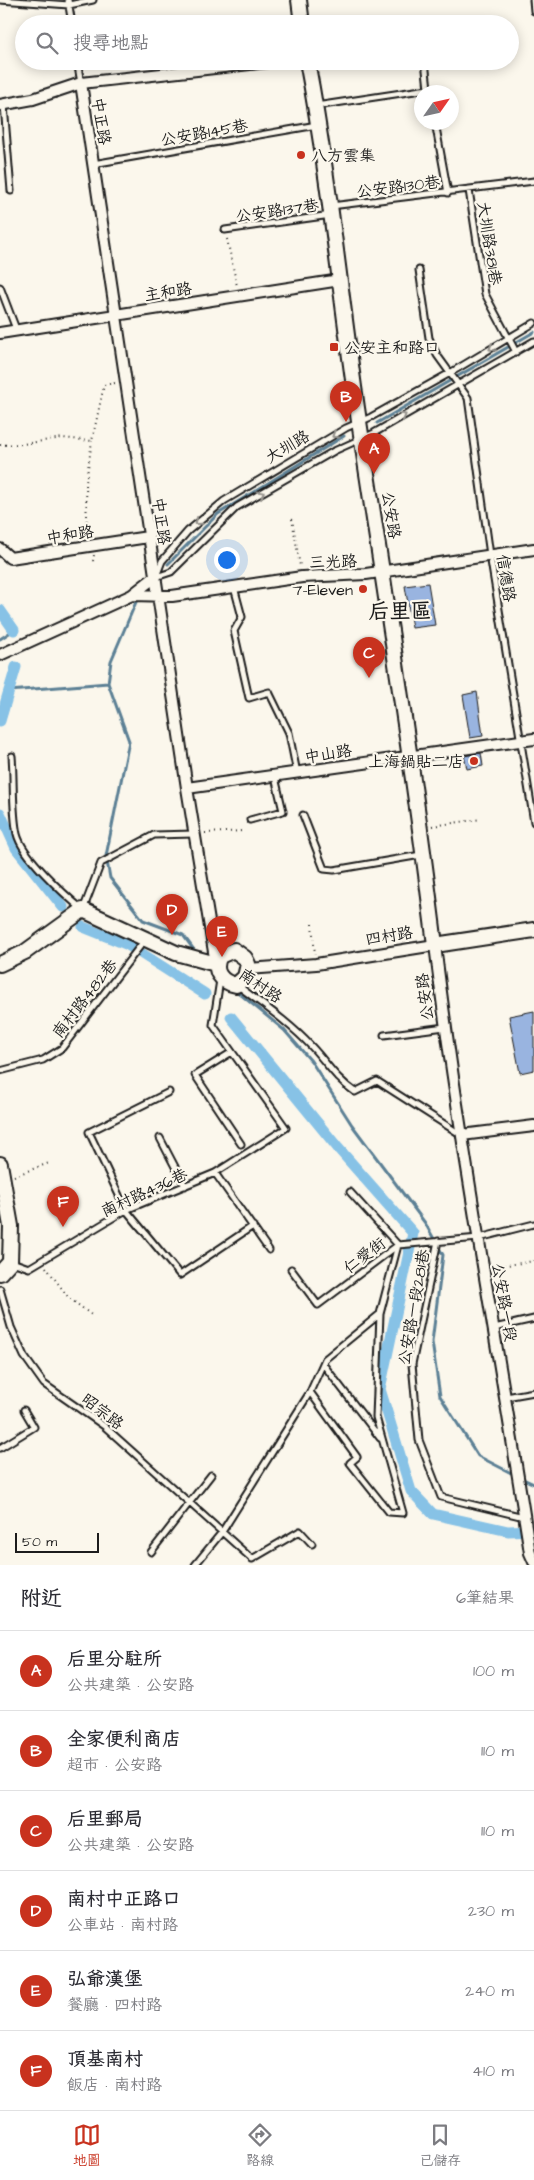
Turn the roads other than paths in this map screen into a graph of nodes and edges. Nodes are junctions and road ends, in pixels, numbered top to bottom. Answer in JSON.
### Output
{"nodes":[{"id":1,"x":0,"y":0,"type":"edge"},
{"id":2,"x":93,"y":0,"type":"edge"},
{"id":3,"x":299,"y":0,"type":"edge"},
{"id":4,"x":533,"y":0,"type":"edge"},
{"id":5,"x":68,"y":3,"type":"edge"},
{"id":6,"x":534,"y":11,"type":"edge"},
{"id":7,"x":301,"y":15,"type":"edge"},
{"id":8,"x":78,"y":70,"type":"edge"},
{"id":9,"x":196,"y":70,"type":"edge"},
{"id":10,"x":309,"y":70,"type":"edge"},
{"id":11,"x":426,"y":70,"type":"edge"},
{"id":12,"x":80,"y":83,"type":"junction"},
{"id":13,"x":427,"y":85,"type":"edge"},
{"id":14,"x":414,"y":93,"type":"edge"},
{"id":15,"x":2,"y":105,"type":"edge"},
{"id":16,"x":316,"y":106,"type":"junction"},
{"id":17,"x":318,"y":125,"type":"junction"},
{"id":18,"x":436,"y":130,"type":"edge"},
{"id":19,"x":93,"y":164,"type":"junction"},
{"id":20,"x":534,"y":181,"type":"edge"},
{"id":21,"x":469,"y":190,"type":"junction"},
{"id":22,"x":11,"y":191,"type":"dead end"},
{"id":23,"x":448,"y":193,"type":"junction"},
{"id":24,"x":331,"y":210,"type":"junction"},
{"id":25,"x":226,"y":230,"type":"road end"},
{"id":26,"x":419,"y":270,"type":"dead end"},
{"id":27,"x":340,"y":280,"type":"junction"},
{"id":28,"x":0,"y":287,"type":"edge"},
{"id":29,"x":116,"y":314,"type":"junction"},
{"id":30,"x":534,"y":322,"type":"edge"},
{"id":31,"x":16,"y":329,"type":"junction"},
{"id":32,"x":0,"y":333,"type":"edge"},
{"id":33,"x":509,"y":337,"type":"junction"},
{"id":34,"x":534,"y":341,"type":"edge"},
{"id":35,"x":516,"y":352,"type":"junction"},
{"id":36,"x":450,"y":374,"type":"junction"},
{"id":37,"x":458,"y":385,"type":"junction"},
{"id":38,"x":359,"y":421,"type":"junction"},
{"id":39,"x":362,"y":438,"type":"junction"},
{"id":40,"x":148,"y":537,"type":"junction"},
{"id":41,"x":0,"y":549,"type":"edge"},
{"id":42,"x":534,"y":549,"type":"edge"},
{"id":43,"x":490,"y":555,"type":"junction"},
{"id":44,"x":382,"y":572,"type":"junction"},
{"id":45,"x":155,"y":577,"type":"junction"},
{"id":46,"x":234,"y":586,"type":"junction"},
{"id":47,"x":132,"y":595,"type":"junction"},
{"id":48,"x":159,"y":596,"type":"junction"},
{"id":49,"x":0,"y":655,"type":"edge"},
{"id":50,"x":534,"y":739,"type":"edge"},
{"id":51,"x":522,"y":740,"type":"junction"},
{"id":52,"x":12,"y":756,"type":"dead end"},
{"id":53,"x":409,"y":756,"type":"junction"},
{"id":54,"x":297,"y":773,"type":"junction"},
{"id":55,"x":275,"y":777,"type":"junction"},
{"id":56,"x":187,"y":788,"type":"junction"},
{"id":57,"x":303,"y":816,"type":"dead end"},
{"id":58,"x":250,"y":820,"type":"dead end"},
{"id":59,"x":534,"y":822,"type":"edge"},
{"id":60,"x":194,"y":834,"type":"junction"},
{"id":61,"x":424,"y":855,"type":"junction"},
{"id":62,"x":83,"y":910,"type":"junction"},
{"id":63,"x":534,"y":930,"type":"edge"},
{"id":64,"x":142,"y":943,"type":"junction"},
{"id":65,"x":436,"y":945,"type":"junction"},
{"id":66,"x":0,"y":964,"type":"edge"},
{"id":67,"x":248,"y":969,"type":"junction"},
{"id":68,"x":218,"y":970,"type":"junction"},
{"id":69,"x":236,"y":984,"type":"junction"},
{"id":70,"x":445,"y":1027,"type":"junction"},
{"id":71,"x":384,"y":1035,"type":"dead end"},
{"id":72,"x":232,"y":1052,"type":"junction"},
{"id":73,"x":0,"y":1071,"type":"edge"},
{"id":74,"x":169,"y":1092,"type":"dead end"},
{"id":75,"x":534,"y":1126,"type":"edge"},
{"id":76,"x":462,"y":1135,"type":"junction"},
{"id":77,"x":160,"y":1138,"type":"dead end"},
{"id":78,"x":241,"y":1144,"type":"dead end"},
{"id":79,"x":0,"y":1164,"type":"edge"},
{"id":80,"x":215,"y":1173,"type":"junction"},
{"id":81,"x":185,"y":1186,"type":"junction"},
{"id":82,"x":350,"y":1192,"type":"dead end"},
{"id":83,"x":126,"y":1210,"type":"junction"},
{"id":84,"x":534,"y":1224,"type":"edge"},
{"id":85,"x":253,"y":1226,"type":"junction"},
{"id":86,"x":479,"y":1238,"type":"junction"},
{"id":87,"x":438,"y":1241,"type":"junction"},
{"id":88,"x":398,"y":1245,"type":"junction"},
{"id":89,"x":269,"y":1250,"type":"dead end"},
{"id":90,"x":10,"y":1262,"type":"junction"},
{"id":91,"x":291,"y":1270,"type":"dead end"},
{"id":92,"x":0,"y":1273,"type":"edge"},
{"id":93,"x":0,"y":1289,"type":"edge"},
{"id":94,"x":380,"y":1314,"type":"junction"},
{"id":95,"x":534,"y":1319,"type":"edge"},
{"id":96,"x":494,"y":1328,"type":"junction"},
{"id":97,"x":323,"y":1364,"type":"junction"},
{"id":98,"x":310,"y":1392,"type":"junction"},
{"id":99,"x":534,"y":1392,"type":"edge"},
{"id":100,"x":506,"y":1397,"type":"junction"},
{"id":101,"x":24,"y":1410,"type":"dead end"},
{"id":102,"x":382,"y":1440,"type":"junction"},
{"id":103,"x":0,"y":1448,"type":"edge"},
{"id":104,"x":211,"y":1474,"type":"dead end"},
{"id":105,"x":191,"y":1502,"type":"junction"},
{"id":106,"x":525,"y":1518,"type":"junction"},
{"id":107,"x":222,"y":1532,"type":"junction"},
{"id":108,"x":312,"y":1544,"type":"dead end"},
{"id":109,"x":151,"y":1552,"type":"dead end"},
{"id":110,"x":534,"y":1562,"type":"edge"},
{"id":111,"x":195,"y":1565,"type":"edge"}],
"edges":[{"from":1,"to":5,"type":"lane"},
{"from":2,"to":5,"type":"lane"},
{"from":3,"to":7,"type":"main road"},
{"from":4,"to":6,"type":"lane"},
{"from":8,"to":12,"type":"lane"},
{"from":9,"to":12,"type":"street"},
{"from":10,"to":16,"type":"main road","name":"公安路"},
{"from":11,"to":13,"type":"lane"},
{"from":12,"to":15,"type":"street"},
{"from":12,"to":19,"type":"street","name":"中正路"},
{"from":14,"to":16,"type":"lane"},
{"from":15,"to":22,"type":"lane"},
{"from":16,"to":17,"type":"main road","name":"公安路"},
{"from":17,"to":19,"type":"lane","name":"公安路145巷"},
{"from":17,"to":24,"type":"main road","name":"公安路"},
{"from":18,"to":23,"type":"lane"},
{"from":19,"to":29,"type":"street","name":"中正路"},
{"from":20,"to":21,"type":"lane","name":"公安路130巷"},
{"from":21,"to":23,"type":"lane","name":"公安路130巷"},
{"from":21,"to":33,"type":"lane","name":"大圳路381巷"},
{"from":23,"to":24,"type":"lane","name":"公安路130巷"},
{"from":24,"to":25,"type":"lane","name":"公安路137巷"},
{"from":24,"to":27,"type":"main road","name":"公安路"},
{"from":26,"to":36,"type":"lane","name":"信德路"},
{"from":27,"to":29,"type":"street","name":"主和路"},
{"from":27,"to":38,"type":"main road","name":"公安路"},
{"from":28,"to":31,"type":"lane"},
{"from":29,"to":31,"type":"street","name":"主和路"},
{"from":29,"to":40,"type":"street","name":"中正路"},
{"from":30,"to":33,"type":"lane","name":"大圳路"},
{"from":31,"to":32,"type":"street","name":"主和路"},
{"from":33,"to":35,"type":"lane","name":"大圳路381巷"},
{"from":33,"to":36,"type":"lane","name":"大圳路","one_way":true},
{"from":34,"to":35,"type":"lane","name":"大圳路"},
{"from":35,"to":37,"type":"lane","name":"大圳路"},
{"from":36,"to":37,"type":"lane","name":"信德路"},
{"from":36,"to":38,"type":"lane","name":"大圳路"},
{"from":39,"to":37,"type":"lane","name":"大圳路","one_way":true},
{"from":37,"to":43,"type":"lane","name":"信德路"},
{"from":38,"to":39,"type":"main road","name":"公安路"},
{"from":38,"to":45,"type":"lane","name":"大圳路","one_way":true},
{"from":39,"to":44,"type":"main road","name":"公安路"},
{"from":45,"to":39,"type":"lane","name":"大圳路","one_way":true},
{"from":40,"to":41,"type":"street","name":"中和路"},
{"from":40,"to":45,"type":"street","name":"中正路"},
{"from":42,"to":43,"type":"street","name":"三光路"},
{"from":43,"to":44,"type":"street","name":"三光路"},
{"from":43,"to":51,"type":"lane","name":"信德路"},
{"from":44,"to":46,"type":"street","name":"三光路"},
{"from":44,"to":53,"type":"main road","name":"公安路"},
{"from":45,"to":47,"type":"street","name":"大圳路"},
{"from":45,"to":48,"type":"street","name":"中正路"},
{"from":46,"to":48,"type":"street","name":"三光路"},
{"from":46,"to":54,"type":"lane"},
{"from":47,"to":48,"type":"street","name":"三光路"},
{"from":47,"to":49,"type":"street","name":"大圳路"},
{"from":48,"to":56,"type":"street","name":"中正路"},
{"from":50,"to":51,"type":"street","name":"中山路"},
{"from":51,"to":53,"type":"street","name":"中山路"},
{"from":51,"to":59,"type":"lane","name":"信德路"},
{"from":52,"to":62,"type":"lane"},
{"from":53,"to":54,"type":"street","name":"中山路"},
{"from":53,"to":61,"type":"main road","name":"公安路"},
{"from":54,"to":55,"type":"street","name":"中山路"},
{"from":55,"to":56,"type":"street","name":"中山路"},
{"from":55,"to":58,"type":"lane"},
{"from":56,"to":60,"type":"street","name":"中正路"},
{"from":57,"to":61,"type":"lane"},
{"from":60,"to":62,"type":"lane"},
{"from":60,"to":68,"type":"street","name":"中正路"},
{"from":61,"to":65,"type":"main road","name":"公安路"},
{"from":62,"to":64,"type":"main road","name":"南村路"},
{"from":62,"to":66,"type":"main road"},
{"from":63,"to":65,"type":"main road","name":"四村路"},
{"from":64,"to":68,"type":"main road","name":"南村路"},
{"from":64,"to":73,"type":"lane","name":"南村路482巷"},
{"from":65,"to":67,"type":"street","name":"四村路"},
{"from":65,"to":70,"type":"street","name":"公安路"},
{"from":67,"to":68,"type":"main road"},
{"from":67,"to":69,"type":"main road"},
{"from":68,"to":69,"type":"main road","name":"南村路"},
{"from":68,"to":72,"type":"lane"},
{"from":69,"to":76,"type":"lane","name":"南村路"},
{"from":70,"to":71,"type":"lane"},
{"from":70,"to":76,"type":"street","name":"公安路"},
{"from":72,"to":78,"type":"lane"},
{"from":72,"to":80,"type":"lane","name":"南村路436巷"},
{"from":74,"to":83,"type":"lane"},
{"from":75,"to":76,"type":"street"},
{"from":76,"to":86,"type":"street","name":"公安路一段"},
{"from":77,"to":81,"type":"lane"},
{"from":79,"to":90,"type":"main road"},
{"from":80,"to":81,"type":"lane","name":"南村路436巷"},
{"from":80,"to":85,"type":"lane"},
{"from":81,"to":83,"type":"lane","name":"南村路436巷"},
{"from":82,"to":88,"type":"lane"},
{"from":83,"to":85,"type":"lane"},
{"from":83,"to":90,"type":"lane","name":"南村路436巷"},
{"from":84,"to":86,"type":"lane","name":"仁愛街"},
{"from":85,"to":89,"type":"lane"},
{"from":86,"to":87,"type":"lane","name":"仁愛街"},
{"from":86,"to":96,"type":"street","name":"公安路一段"},
{"from":87,"to":88,"type":"lane","name":"仁愛街"},
{"from":87,"to":106,"type":"lane","name":"公安路一段281巷"},
{"from":88,"to":91,"type":"lane","name":"仁愛街"},
{"from":88,"to":94,"type":"lane"},
{"from":90,"to":92,"type":"main road"},
{"from":93,"to":105,"type":"lane","name":"昭宗路"},
{"from":94,"to":97,"type":"lane"},
{"from":94,"to":102,"type":"lane"},
{"from":95,"to":96,"type":"lane"},
{"from":96,"to":100,"type":"street","name":"公安路一段"},
{"from":97,"to":98,"type":"lane"},
{"from":97,"to":102,"type":"lane"},
{"from":98,"to":102,"type":"lane"},
{"from":98,"to":107,"type":"lane"},
{"from":99,"to":100,"type":"lane"},
{"from":100,"to":106,"type":"street","name":"公安路一段"},
{"from":101,"to":103,"type":"lane"},
{"from":104,"to":105,"type":"lane"},
{"from":105,"to":107,"type":"lane","name":"昭宗路"},
{"from":105,"to":109,"type":"lane"},
{"from":106,"to":110,"type":"street","name":"公安路一段"},
{"from":107,"to":108,"type":"lane","name":"昭宗路"},
{"from":107,"to":111,"type":"lane"}]}
